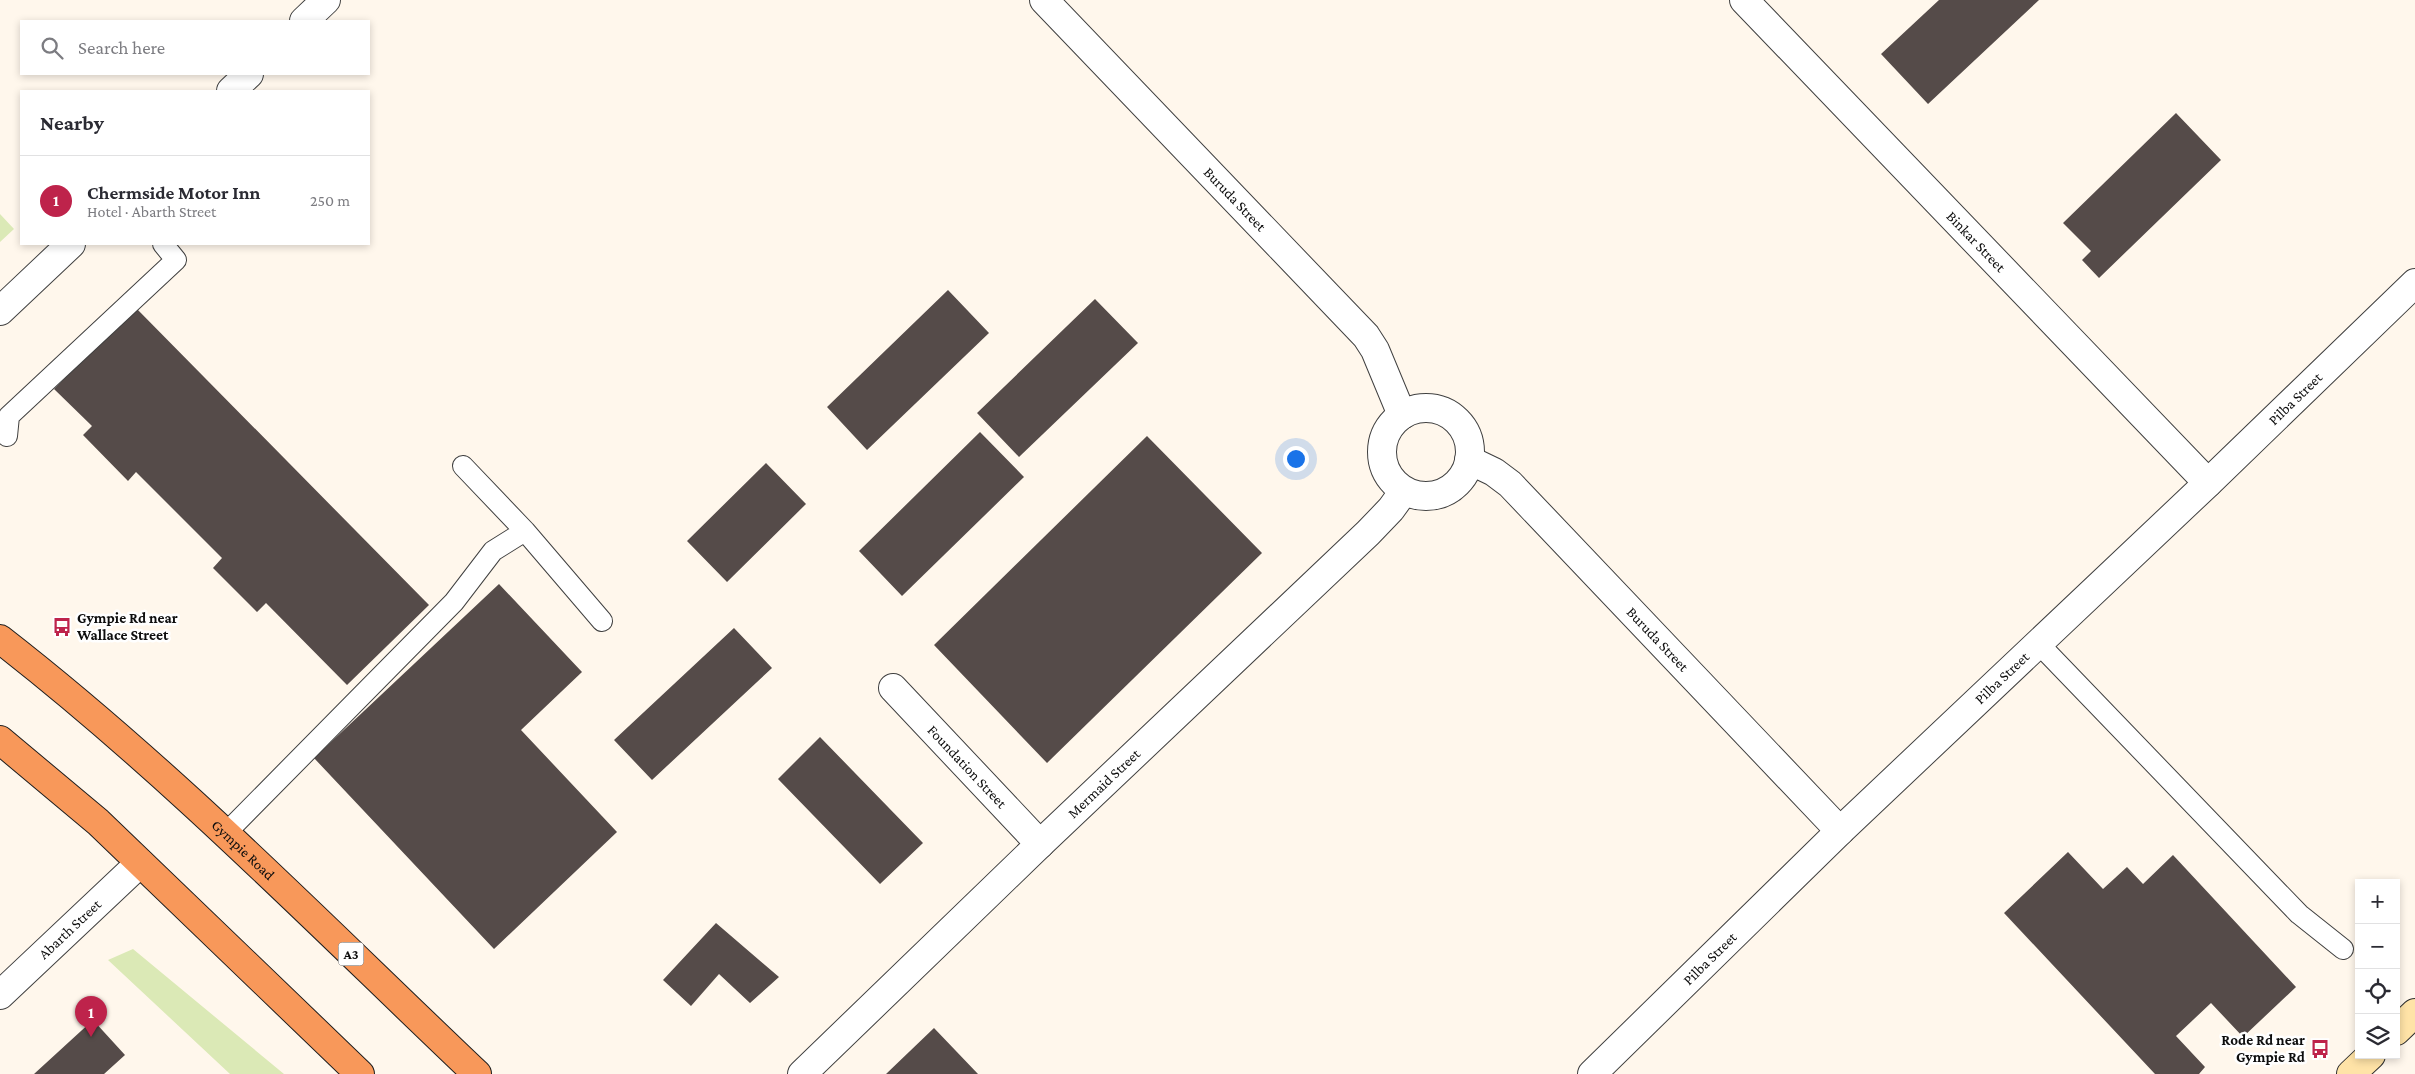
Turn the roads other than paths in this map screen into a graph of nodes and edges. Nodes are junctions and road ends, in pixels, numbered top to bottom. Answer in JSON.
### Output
{"nodes":[{"id":1,"x":326,"y":0,"type":"edge"},
{"id":2,"x":1044,"y":0,"type":"edge"},
{"id":3,"x":1744,"y":0,"type":"edge"},
{"id":4,"x":305,"y":20,"type":"edge"},
{"id":5,"x":248,"y":75,"type":"edge"},
{"id":6,"x":232,"y":90,"type":"edge"},
{"id":7,"x":70,"y":245,"type":"edge"},
{"id":8,"x":164,"y":245,"type":"edge"},
{"id":9,"x":2415,"y":283,"type":"edge"},
{"id":10,"x":0,"y":312,"type":"edge"},
{"id":11,"x":1402,"y":415,"type":"junction"},
{"id":12,"x":7,"y":436,"type":"dead end"},
{"id":13,"x":1469,"y":460,"type":"junction"},
{"id":14,"x":463,"y":466,"type":"dead end"},
{"id":15,"x":2208,"y":484,"type":"junction"},
{"id":16,"x":1404,"y":491,"type":"junction"},
{"id":17,"x":525,"y":531,"type":"junction"},
{"id":18,"x":602,"y":621,"type":"dead end"},
{"id":19,"x":0,"y":640,"type":"edge"},
{"id":20,"x":2038,"y":643,"type":"junction"},
{"id":21,"x":893,"y":688,"type":"dead end"},
{"id":22,"x":0,"y":740,"type":"edge"},
{"id":23,"x":1840,"y":831,"type":"junction"},
{"id":24,"x":226,"y":834,"type":"junction"},
{"id":25,"x":1040,"y":844,"type":"junction"},
{"id":26,"x":140,"y":863,"type":"junction"},
{"id":27,"x":2343,"y":950,"type":"dead end"},
{"id":28,"x":0,"y":995,"type":"edge"},
{"id":29,"x":2415,"y":1013,"type":"edge"},
{"id":30,"x":2400,"y":1027,"type":"edge"},
{"id":31,"x":2367,"y":1059,"type":"edge"},
{"id":32,"x":360,"y":1074,"type":"edge"},
{"id":33,"x":477,"y":1074,"type":"edge"},
{"id":34,"x":802,"y":1074,"type":"edge"},
{"id":35,"x":1592,"y":1074,"type":"edge"},
{"id":36,"x":2351,"y":1074,"type":"edge"}],
"edges":[{"from":1,"to":4,"type":"street"},
{"from":2,"to":11,"type":"street","name":"Buruda Street"},
{"from":3,"to":15,"type":"street","name":"Binkar Street"},
{"from":5,"to":6,"type":"street"},
{"from":7,"to":10,"type":"street"},
{"from":8,"to":12,"type":"lane"},
{"from":9,"to":15,"type":"street","name":"Pilba Street"},
{"from":11,"to":13,"type":"street"},
{"from":11,"to":16,"type":"street"},
{"from":13,"to":16,"type":"street"},
{"from":13,"to":23,"type":"street","name":"Buruda Street"},
{"from":14,"to":17,"type":"lane"},
{"from":15,"to":20,"type":"street","name":"Pilba Street"},
{"from":16,"to":25,"type":"street","name":"Mermaid Street"},
{"from":17,"to":18,"type":"lane"},
{"from":17,"to":24,"type":"lane"},
{"from":19,"to":24,"type":"highway","name":"Gympie Road","number":"A3"},
{"from":20,"to":23,"type":"street","name":"Pilba Street"},
{"from":20,"to":27,"type":"lane"},
{"from":21,"to":25,"type":"street","name":"Foundation Street"},
{"from":22,"to":26,"type":"highway"},
{"from":23,"to":35,"type":"street","name":"Pilba Street"},
{"from":24,"to":33,"type":"highway","name":"Gympie Road","number":"A3"},
{"from":25,"to":34,"type":"street","name":"Mermaid Street"},
{"from":26,"to":28,"type":"street","name":"Abarth Street"},
{"from":26,"to":32,"type":"highway"},
{"from":29,"to":30,"type":"main road"},
{"from":31,"to":36,"type":"main road"}]}
